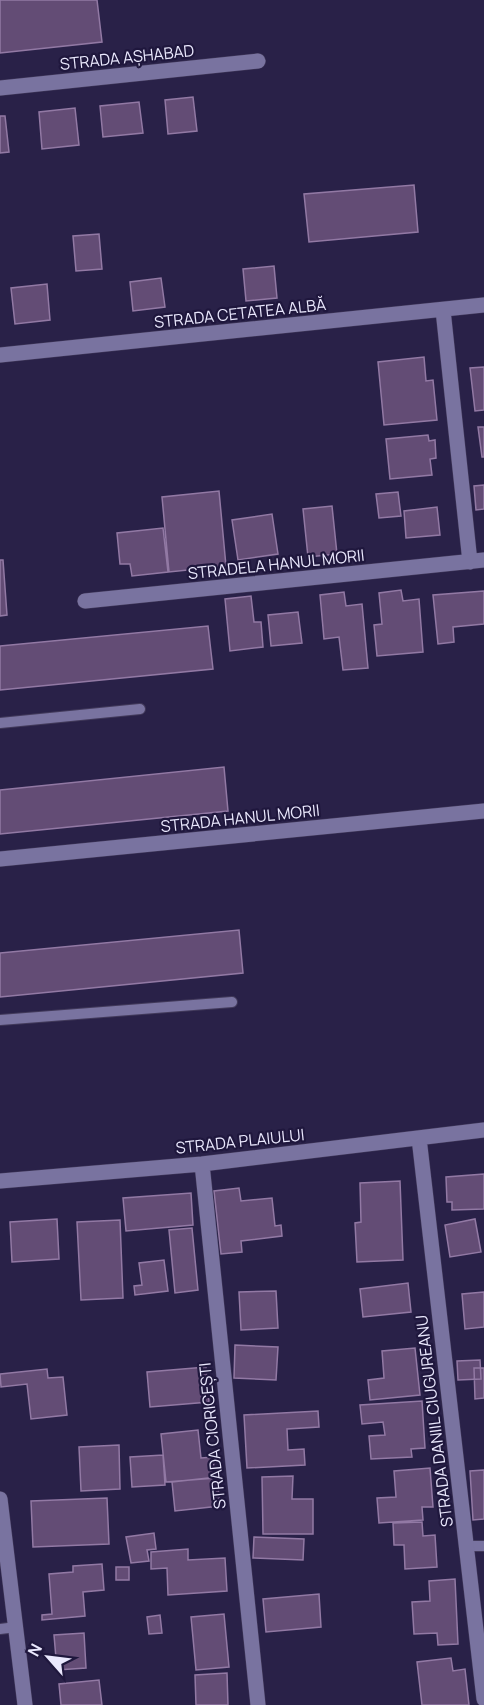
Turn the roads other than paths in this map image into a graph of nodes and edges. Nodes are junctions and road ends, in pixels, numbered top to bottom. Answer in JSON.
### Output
{"nodes":[{"id":1,"x":258,"y":61,"type":"dead end"},
{"id":2,"x":0,"y":88,"type":"edge"},
{"id":3,"x":484,"y":305,"type":"edge"},
{"id":4,"x":443,"y":310,"type":"junction"},
{"id":5,"x":0,"y":355,"type":"edge"},
{"id":6,"x":477,"y":561,"type":"edge"},
{"id":7,"x":85,"y":601,"type":"dead end"},
{"id":8,"x":140,"y":709,"type":"dead end"},
{"id":9,"x":0,"y":723,"type":"edge"},
{"id":10,"x":484,"y":812,"type":"edge"},
{"id":11,"x":0,"y":859,"type":"edge"},
{"id":12,"x":232,"y":1002,"type":"dead end"},
{"id":13,"x":0,"y":1020,"type":"edge"},
{"id":14,"x":484,"y":1130,"type":"edge"},
{"id":15,"x":419,"y":1138,"type":"junction"},
{"id":16,"x":202,"y":1164,"type":"junction"},
{"id":17,"x":0,"y":1181,"type":"edge"},
{"id":18,"x":0,"y":1499,"type":"edge"},
{"id":19,"x":466,"y":1546,"type":"junction"},
{"id":20,"x":484,"y":1546,"type":"edge"},
{"id":21,"x":16,"y":1627,"type":"junction"},
{"id":22,"x":0,"y":1629,"type":"edge"},
{"id":23,"x":484,"y":1699,"type":"edge"},
{"id":24,"x":25,"y":1705,"type":"edge"},
{"id":25,"x":258,"y":1705,"type":"edge"}],
"edges":[{"from":1,"to":2,"type":"street","name":"STRADA AȘHABAD"},
{"from":3,"to":4,"type":"street","name":"STRADA CETATEA ALBĂ"},
{"from":4,"to":5,"type":"street","name":"STRADA CETATEA ALBĂ"},
{"from":4,"to":6,"type":"street","name":"STRADELA HANUL MORII"},
{"from":6,"to":7,"type":"street","name":"STRADELA HANUL MORII"},
{"from":8,"to":9,"type":"lane"},
{"from":10,"to":11,"type":"street","name":"STRADA HANUL MORII"},
{"from":12,"to":13,"type":"lane"},
{"from":14,"to":15,"type":"street","name":"STRADA PLAIULUI"},
{"from":15,"to":16,"type":"street","name":"STRADA PLAIULUI"},
{"from":15,"to":19,"type":"street","name":"STRADA DANIIL CIUGUREANU"},
{"from":16,"to":17,"type":"street","name":"STRADA PLAIULUI"},
{"from":16,"to":25,"type":"street","name":"STRADA CIORICEȘTI"},
{"from":18,"to":21,"type":"street"},
{"from":19,"to":20,"type":"lane"},
{"from":19,"to":23,"type":"street","name":"STRADA DANIIL CIUGUREANU"},
{"from":21,"to":22,"type":"lane"},
{"from":21,"to":24,"type":"street"}]}
